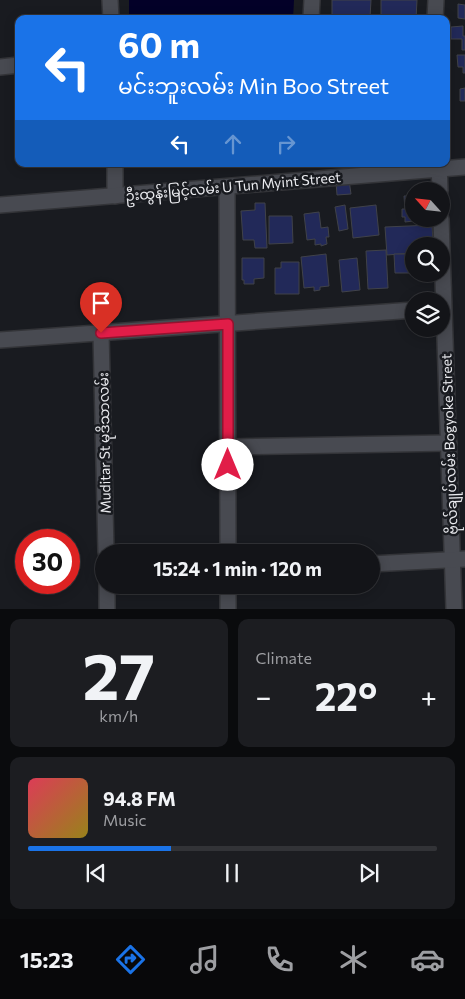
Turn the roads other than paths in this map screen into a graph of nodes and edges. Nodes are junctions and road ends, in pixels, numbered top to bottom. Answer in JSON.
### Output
{"nodes":[{"id":1,"x":110,"y":0,"type":"edge"},
{"id":2,"x":312,"y":0,"type":"edge"},
{"id":3,"x":436,"y":0,"type":"edge"},
{"id":4,"x":111,"y":15,"type":"edge"},
{"id":5,"x":311,"y":15,"type":"edge"},
{"id":6,"x":435,"y":15,"type":"edge"},
{"id":7,"x":15,"y":65,"type":"edge"},
{"id":8,"x":0,"y":67,"type":"edge"},
{"id":9,"x":115,"y":167,"type":"edge"},
{"id":10,"x":439,"y":167,"type":"edge"},
{"id":11,"x":465,"y":168,"type":"edge"},
{"id":12,"x":440,"y":182,"type":"edge"},
{"id":13,"x":227,"y":187,"type":"junction"},
{"id":14,"x":115,"y":196,"type":"junction"},
{"id":15,"x":0,"y":205,"type":"edge"},
{"id":16,"x":441,"y":228,"type":"edge"},
{"id":17,"x":443,"y":292,"type":"edge"},
{"id":18,"x":405,"y":311,"type":"edge"},
{"id":19,"x":228,"y":324,"type":"junction"},
{"id":20,"x":101,"y":333,"type":"junction"},
{"id":21,"x":444,"y":337,"type":"edge"},
{"id":22,"x":0,"y":340,"type":"edge"},
{"id":23,"x":449,"y":443,"type":"junction"},
{"id":24,"x":228,"y":447,"type":"junction"},
{"id":25,"x":106,"y":544,"type":"edge"},
{"id":26,"x":228,"y":544,"type":"edge"},
{"id":27,"x":459,"y":559,"type":"edge"},
{"id":28,"x":380,"y":563,"type":"edge"},
{"id":29,"x":107,"y":594,"type":"edge"},
{"id":30,"x":228,"y":594,"type":"edge"},
{"id":31,"x":107,"y":609,"type":"edge"},
{"id":32,"x":228,"y":609,"type":"edge"},
{"id":33,"x":454,"y":609,"type":"edge"}],
"edges":[{"from":1,"to":4,"type":"street"},
{"from":2,"to":5,"type":"street"},
{"from":3,"to":6,"type":"street"},
{"from":7,"to":8,"type":"street"},
{"from":9,"to":14,"type":"street"},
{"from":10,"to":11,"type":"street","name":"ဦးထွန်းမြင့်လမ်း U Tun Myint Street"},
{"from":10,"to":12,"type":"street"},
{"from":10,"to":13,"type":"street","name":"ဦးထွန်းမြင့်လမ်း U Tun Myint Street"},
{"from":13,"to":14,"type":"street","name":"ဦးထွန်းမြင့်လမ်း U Tun Myint Street"},
{"from":13,"to":19,"type":"street"},
{"from":14,"to":15,"type":"street","name":"ဦးထွန်းမြင့်လမ်း U Tun Myint Street"},
{"from":16,"to":17,"type":"street","name":"ဗိုလ်ချုပ်လမ်း Bogyoke Street"},
{"from":18,"to":19,"type":"street"},
{"from":19,"to":20,"type":"street"},
{"from":19,"to":24,"type":"street"},
{"from":20,"to":22,"type":"street"},
{"from":20,"to":25,"type":"street","name":"Muditar St မုဒိသာလမ်း"},
{"from":21,"to":23,"type":"street","name":"ဗိုလ်ချုပ်လမ်း Bogyoke Street"},
{"from":23,"to":24,"type":"street"},
{"from":23,"to":27,"type":"street","name":"ဗိုလ်ချုပ်လမ်း Bogyoke Street"},
{"from":24,"to":26,"type":"street"},
{"from":27,"to":28,"type":"street"},
{"from":27,"to":33,"type":"street","name":"ဗိုလ်ချုပ်လမ်း Bogyoke Street"},
{"from":29,"to":31,"type":"street"},
{"from":30,"to":32,"type":"street"}]}
